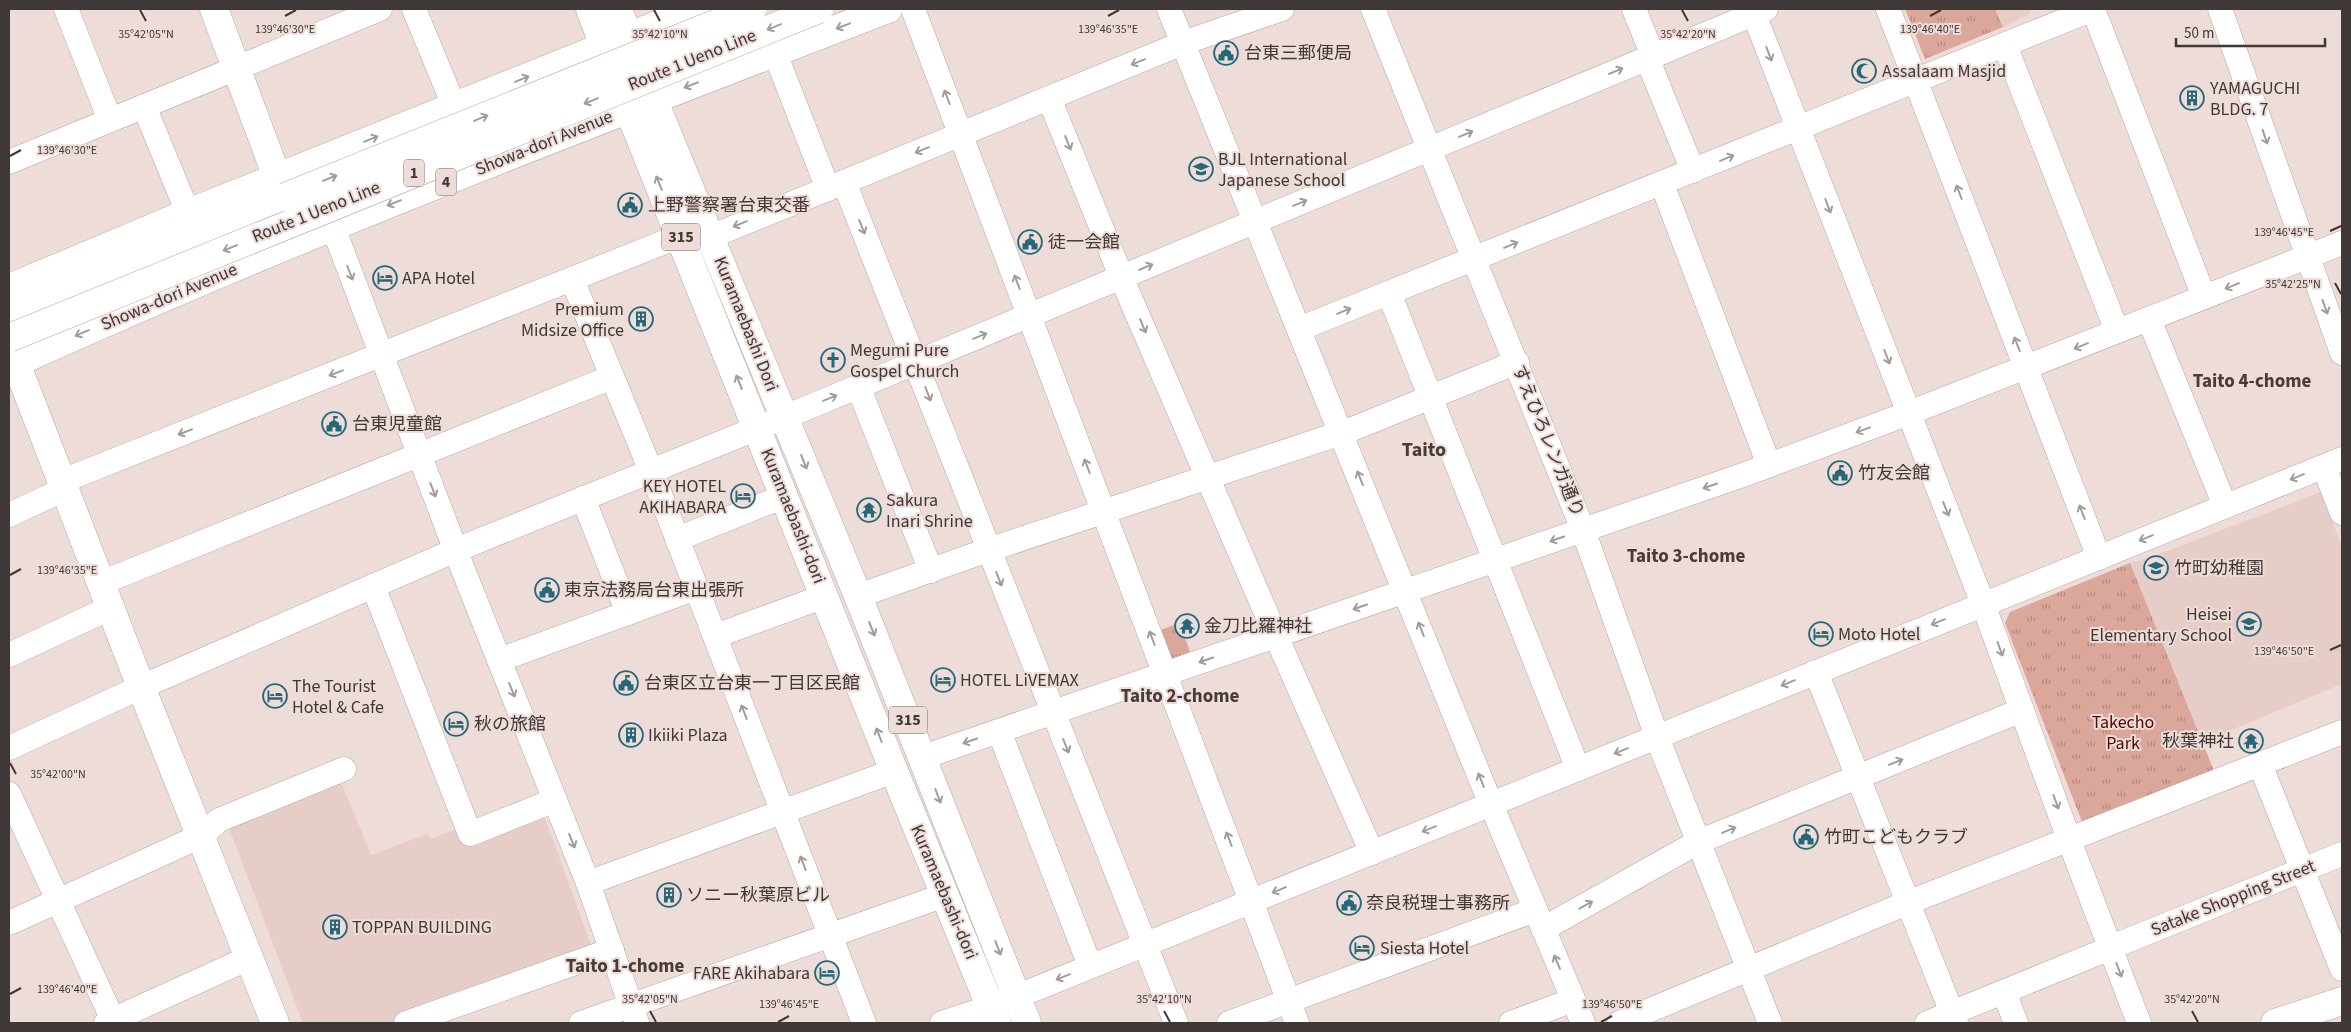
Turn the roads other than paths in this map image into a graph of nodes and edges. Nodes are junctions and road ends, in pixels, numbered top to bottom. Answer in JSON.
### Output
{"nodes":[{"id":1,"x":66,"y":9,"type":"edge"},
{"id":2,"x":214,"y":9,"type":"edge"},
{"id":3,"x":414,"y":9,"type":"edge"},
{"id":4,"x":590,"y":9,"type":"edge"},
{"id":5,"x":618,"y":9,"type":"edge"},
{"id":6,"x":697,"y":9,"type":"edge"},
{"id":7,"x":752,"y":9,"type":"edge"},
{"id":8,"x":819,"y":9,"type":"edge"},
{"id":9,"x":888,"y":9,"type":"edge"},
{"id":10,"x":913,"y":9,"type":"edge"},
{"id":11,"x":1169,"y":9,"type":"edge"},
{"id":12,"x":1282,"y":9,"type":"edge"},
{"id":13,"x":1373,"y":9,"type":"edge"},
{"id":14,"x":1634,"y":9,"type":"edge"},
{"id":15,"x":1888,"y":9,"type":"edge"},
{"id":16,"x":2093,"y":9,"type":"edge"},
{"id":17,"x":2220,"y":9,"type":"edge"},
{"id":18,"x":372,"y":10,"type":"edge"},
{"id":19,"x":1757,"y":10,"type":"edge"},
{"id":20,"x":616,"y":41,"type":"junction"},
{"id":21,"x":1183,"y":43,"type":"junction"},
{"id":22,"x":2005,"y":45,"type":"junction"},
{"id":23,"x":775,"y":53,"type":"junction"},
{"id":24,"x":1653,"y":56,"type":"junction"},
{"id":25,"x":236,"y":68,"type":"junction"},
{"id":26,"x":1916,"y":81,"type":"junction"},
{"id":27,"x":1049,"y":98,"type":"junction"},
{"id":28,"x":641,"y":104,"type":"junction"},
{"id":29,"x":144,"y":106,"type":"junction"},
{"id":30,"x":454,"y":106,"type":"junction"},
{"id":31,"x":110,"y":120,"type":"junction"},
{"id":32,"x":1798,"y":130,"type":"junction"},
{"id":33,"x":961,"y":134,"type":"junction"},
{"id":34,"x":1429,"y":149,"type":"junction"},
{"id":35,"x":9,"y":162,"type":"edge"},
{"id":36,"x":1693,"y":172,"type":"junction"},
{"id":37,"x":277,"y":177,"type":"junction"},
{"id":38,"x":1662,"y":184,"type":"junction"},
{"id":39,"x":836,"y":185,"type":"junction"},
{"id":40,"x":188,"y":213,"type":"junction"},
{"id":41,"x":1255,"y":222,"type":"junction"},
{"id":42,"x":333,"y":227,"type":"junction"},
{"id":43,"x":680,"y":236,"type":"junction"},
{"id":44,"x":710,"y":237,"type":"junction"},
{"id":45,"x":2342,"y":242,"type":"edge"},
{"id":46,"x":2306,"y":257,"type":"junction"},
{"id":47,"x":1474,"y":259,"type":"junction"},
{"id":48,"x":1122,"y":277,"type":"junction"},
{"id":49,"x":572,"y":279,"type":"junction"},
{"id":50,"x":9,"y":288,"type":"edge"},
{"id":51,"x":1389,"y":293,"type":"junction"},
{"id":52,"x":2204,"y":297,"type":"junction"},
{"id":53,"x":9,"y":312,"type":"edge"},
{"id":54,"x":1030,"y":315,"type":"junction"},
{"id":55,"x":2149,"y":319,"type":"junction"},
{"id":56,"x":1299,"y":330,"type":"junction"},
{"id":57,"x":2117,"y":331,"type":"junction"},
{"id":58,"x":10,"y":352,"type":"edge"},
{"id":59,"x":2342,"y":354,"type":"edge"},
{"id":60,"x":382,"y":355,"type":"junction"},
{"id":61,"x":916,"y":362,"type":"junction"},
{"id":62,"x":1517,"y":362,"type":"junction"},
{"id":63,"x":2026,"y":367,"type":"junction"},
{"id":64,"x":612,"y":377,"type":"junction"},
{"id":65,"x":858,"y":386,"type":"junction"},
{"id":66,"x":1431,"y":398,"type":"junction"},
{"id":67,"x":1909,"y":413,"type":"junction"},
{"id":68,"x":785,"y":417,"type":"junction"},
{"id":69,"x":757,"y":427,"type":"junction"},
{"id":70,"x":1341,"y":434,"type":"junction"},
{"id":71,"x":419,"y":454,"type":"junction"},
{"id":72,"x":2333,"y":463,"type":"edge"},
{"id":73,"x":1768,"y":465,"type":"junction"},
{"id":74,"x":651,"y":471,"type":"junction"},
{"id":75,"x":1208,"y":477,"type":"junction"},
{"id":76,"x":63,"y":485,"type":"junction"},
{"id":77,"x":785,"y":496,"type":"junction"},
{"id":78,"x":583,"y":498,"type":"junction"},
{"id":79,"x":2225,"y":506,"type":"junction"},
{"id":80,"x":1104,"y":512,"type":"junction"},
{"id":81,"x":2342,"y":513,"type":"edge"},
{"id":82,"x":9,"y":514,"type":"edge"},
{"id":83,"x":1583,"y":530,"type":"junction"},
{"id":84,"x":677,"y":540,"type":"junction"},
{"id":85,"x":456,"y":550,"type":"junction"},
{"id":86,"x":988,"y":550,"type":"junction"},
{"id":87,"x":2099,"y":558,"type":"junction"},
{"id":88,"x":1496,"y":560,"type":"junction"},
{"id":89,"x":931,"y":571,"type":"junction"},
{"id":90,"x":101,"y":583,"type":"junction"},
{"id":91,"x":373,"y":586,"type":"junction"},
{"id":92,"x":696,"y":588,"type":"junction"},
{"id":93,"x":1406,"y":592,"type":"junction"},
{"id":94,"x":824,"y":596,"type":"junction"},
{"id":95,"x":858,"y":596,"type":"junction"},
{"id":96,"x":1983,"y":604,"type":"junction"},
{"id":97,"x":110,"y":608,"type":"junction"},
{"id":98,"x":628,"y":613,"type":"junction"},
{"id":99,"x":715,"y":636,"type":"junction"},
{"id":100,"x":1276,"y":636,"type":"junction"},
{"id":101,"x":9,"y":655,"type":"edge"},
{"id":102,"x":499,"y":660,"type":"junction"},
{"id":103,"x":1816,"y":672,"type":"junction"},
{"id":104,"x":1166,"y":674,"type":"junction"},
{"id":105,"x":141,"y":687,"type":"junction"},
{"id":106,"x":2022,"y":710,"type":"junction"},
{"id":107,"x":1052,"y":713,"type":"junction"},
{"id":108,"x":999,"y":731,"type":"junction"},
{"id":109,"x":2342,"y":732,"type":"edge"},
{"id":110,"x":1657,"y":737,"type":"junction"},
{"id":111,"x":9,"y":748,"type":"edge"},
{"id":112,"x":923,"y":757,"type":"junction"},
{"id":113,"x":2260,"y":764,"type":"junction"},
{"id":114,"x":344,"y":769,"type":"dead end"},
{"id":115,"x":1578,"y":769,"type":"junction"},
{"id":116,"x":894,"y":771,"type":"junction"},
{"id":117,"x":1858,"y":778,"type":"junction"},
{"id":118,"x":9,"y":794,"type":"edge"},
{"id":119,"x":555,"y":800,"type":"junction"},
{"id":120,"x":1491,"y":805,"type":"junction"},
{"id":121,"x":783,"y":812,"type":"junction"},
{"id":122,"x":201,"y":836,"type":"junction"},
{"id":123,"x":2069,"y":840,"type":"junction"},
{"id":124,"x":1698,"y":842,"type":"junction"},
{"id":125,"x":1372,"y":853,"type":"junction"},
{"id":126,"x":2342,"y":854,"type":"edge"},
{"id":127,"x":2303,"y":870,"type":"junction"},
{"id":128,"x":588,"y":883,"type":"junction"},
{"id":129,"x":945,"y":895,"type":"junction"},
{"id":130,"x":58,"y":900,"type":"junction"},
{"id":131,"x":1252,"y":901,"type":"junction"},
{"id":132,"x":1907,"y":904,"type":"junction"},
{"id":133,"x":1539,"y":920,"type":"junction"},
{"id":134,"x":9,"y":923,"type":"edge"},
{"id":135,"x":831,"y":935,"type":"junction"},
{"id":136,"x":2124,"y":942,"type":"dead end"},
{"id":137,"x":1144,"y":944,"type":"junction"},
{"id":138,"x":612,"y":950,"type":"junction"},
{"id":139,"x":2101,"y":952,"type":"dead end"},
{"id":140,"x":249,"y":958,"type":"junction"},
{"id":141,"x":1090,"y":966,"type":"junction"},
{"id":142,"x":2342,"y":969,"type":"edge"},
{"id":143,"x":1748,"y":970,"type":"junction"},
{"id":144,"x":2004,"y":992,"type":"junction"},
{"id":145,"x":1017,"y":996,"type":"junction"},
{"id":146,"x":1288,"y":1000,"type":"junction"},
{"id":147,"x":1573,"y":1000,"type":"junction"},
{"id":148,"x":2342,"y":1001,"type":"edge"},
{"id":149,"x":634,"y":1015,"type":"edge"},
{"id":150,"x":994,"y":1015,"type":"edge"},
{"id":151,"x":1954,"y":1018,"type":"edge"},
{"id":152,"x":109,"y":1022,"type":"edge"},
{"id":153,"x":275,"y":1023,"type":"edge"},
{"id":154,"x":406,"y":1023,"type":"edge"},
{"id":155,"x":581,"y":1023,"type":"edge"},
{"id":156,"x":864,"y":1023,"type":"edge"},
{"id":157,"x":942,"y":1023,"type":"edge"},
{"id":158,"x":1027,"y":1023,"type":"edge"},
{"id":159,"x":1176,"y":1023,"type":"edge"},
{"id":160,"x":1228,"y":1023,"type":"edge"},
{"id":161,"x":1297,"y":1023,"type":"edge"},
{"id":162,"x":1511,"y":1023,"type":"edge"},
{"id":163,"x":1582,"y":1023,"type":"edge"},
{"id":164,"x":1619,"y":1023,"type":"edge"},
{"id":165,"x":1770,"y":1023,"type":"edge"},
{"id":166,"x":1927,"y":1023,"type":"edge"},
{"id":167,"x":2016,"y":1023,"type":"edge"},
{"id":168,"x":2139,"y":1023,"type":"edge"},
{"id":169,"x":2275,"y":1023,"type":"edge"}],
"edges":[{"from":1,"to":31,"type":"street"},
{"from":2,"to":25,"type":"main road"},
{"from":3,"to":30,"type":"street"},
{"from":4,"to":20,"type":"main road","name":"Kuramaebashi-dori"},
{"from":5,"to":20,"type":"main road","name":"Kuramaebashi-dori"},
{"from":6,"to":20,"type":"main road"},
{"from":53,"to":7,"type":"main road","name":"Route 1 Ueno Line","number":"1","one_way":true,"bridge":true},
{"from":8,"to":58,"type":"main road","name":"Route 1 Ueno Line","number":"1","one_way":true,"bridge":true},
{"from":9,"to":23,"type":"main road","name":"Showa-dori Avenue","number":"4","one_way":true},
{"from":33,"to":10,"type":"street","one_way":true},
{"from":11,"to":21,"type":"street"},
{"from":12,"to":21,"type":"street"},
{"from":13,"to":34,"type":"street","name":"すえひろレンガ通り"},
{"from":14,"to":24,"type":"street"},
{"from":15,"to":26,"type":"street"},
{"from":16,"to":22,"type":"street"},
{"from":16,"to":52,"type":"street"},
{"from":17,"to":46,"type":"street","one_way":true},
{"from":18,"to":25,"type":"street"},
{"from":19,"to":24,"type":"street"},
{"from":19,"to":32,"type":"street","one_way":true},
{"from":20,"to":28,"type":"main road","name":"Kuramaebashi-dori","number":"315"},
{"from":30,"to":20,"type":"main road","one_way":true},
{"from":21,"to":27,"type":"street","one_way":true},
{"from":21,"to":41,"type":"street"},
{"from":22,"to":26,"type":"street"},
{"from":22,"to":57,"type":"street"},
{"from":23,"to":28,"type":"main road","name":"Showa-dori Avenue","number":"4","one_way":true},
{"from":23,"to":39,"type":"street"},
{"from":34,"to":24,"type":"street","one_way":true},
{"from":24,"to":36,"type":"street"},
{"from":25,"to":29,"type":"street"},
{"from":25,"to":37,"type":"main road"},
{"from":26,"to":32,"type":"street"},
{"from":63,"to":26,"type":"street","one_way":true},
{"from":27,"to":33,"type":"street"},
{"from":27,"to":48,"type":"street","one_way":true},
{"from":28,"to":42,"type":"main road","name":"Showa-dori Avenue","number":"4","one_way":true},
{"from":43,"to":28,"type":"main road","name":"Kuramaebashi-dori","number":"315","one_way":true},
{"from":28,"to":44,"type":"main road","name":"Kuramaebashi Dori","number":"315"},
{"from":29,"to":31,"type":"street"},
{"from":29,"to":40,"type":"street"},
{"from":37,"to":30,"type":"main road","one_way":true},
{"from":31,"to":35,"type":"street"},
{"from":36,"to":32,"type":"street","one_way":true},
{"from":32,"to":67,"type":"street","one_way":true},
{"from":33,"to":39,"type":"street","one_way":true},
{"from":54,"to":33,"type":"street","one_way":true},
{"from":41,"to":34,"type":"street","one_way":true},
{"from":34,"to":47,"type":"street","name":"すえひろレンガ通り"},
{"from":36,"to":38,"type":"street"},
{"from":37,"to":40,"type":"main road"},
{"from":47,"to":38,"type":"street","one_way":true},
{"from":38,"to":73,"type":"street"},
{"from":39,"to":44,"type":"street","one_way":true},
{"from":39,"to":61,"type":"street","one_way":true},
{"from":40,"to":50,"type":"main road"},
{"from":48,"to":41,"type":"street","one_way":true},
{"from":41,"to":56,"type":"street"},
{"from":42,"to":58,"type":"main road","name":"Showa-dori Avenue","number":"4","one_way":true},
{"from":42,"to":60,"type":"street","one_way":true},
{"from":43,"to":49,"type":"street"},
{"from":69,"to":43,"type":"main road","name":"Kuramaebashi-dori","number":"315","one_way":true},
{"from":44,"to":68,"type":"main road","name":"Kuramaebashi Dori","number":"315"},
{"from":45,"to":46,"type":"street"},
{"from":46,"to":52,"type":"street","one_way":true},
{"from":46,"to":59,"type":"street","one_way":true},
{"from":47,"to":51,"type":"street"},
{"from":47,"to":62,"type":"street","name":"すえひろレンガ通り"},
{"from":48,"to":54,"type":"street"},
{"from":48,"to":75,"type":"street","one_way":true},
{"from":49,"to":60,"type":"street"},
{"from":49,"to":64,"type":"street"},
{"from":56,"to":51,"type":"street","one_way":true},
{"from":51,"to":66,"type":"street"},
{"from":52,"to":55,"type":"street"},
{"from":61,"to":54,"type":"street","one_way":true},
{"from":80,"to":54,"type":"street","one_way":true},
{"from":55,"to":57,"type":"street"},
{"from":55,"to":79,"type":"street"},
{"from":56,"to":70,"type":"street"},
{"from":57,"to":63,"type":"street","one_way":true},
{"from":58,"to":76,"type":"main road"},
{"from":60,"to":71,"type":"street"},
{"from":60,"to":76,"type":"street","one_way":true},
{"from":61,"to":65,"type":"street"},
{"from":61,"to":86,"type":"street","one_way":true},
{"from":62,"to":66,"type":"street"},
{"from":62,"to":83,"type":"street","name":"すえひろレンガ通り"},
{"from":63,"to":67,"type":"street"},
{"from":87,"to":63,"type":"street","one_way":true},
{"from":64,"to":71,"type":"street"},
{"from":64,"to":74,"type":"street"},
{"from":68,"to":65,"type":"street","one_way":true},
{"from":65,"to":89,"type":"street"},
{"from":66,"to":70,"type":"street"},
{"from":66,"to":88,"type":"street"},
{"from":67,"to":73,"type":"street","one_way":true},
{"from":67,"to":96,"type":"street","one_way":true},
{"from":68,"to":69,"type":"street"},
{"from":68,"to":95,"type":"main road","name":"Kuramaebashi-dori","number":"315","one_way":true},
{"from":69,"to":74,"type":"street"},
{"from":69,"to":77,"type":"main road","name":"Kuramaebashi-dori","number":"315"},
{"from":70,"to":75,"type":"street"},
{"from":93,"to":70,"type":"street","one_way":true},
{"from":71,"to":85,"type":"street","one_way":true},
{"from":71,"to":90,"type":"street"},
{"from":72,"to":79,"type":"street","one_way":true},
{"from":72,"to":81,"type":"street"},
{"from":73,"to":83,"type":"street","one_way":true},
{"from":74,"to":78,"type":"street"},
{"from":74,"to":84,"type":"street"},
{"from":75,"to":80,"type":"street"},
{"from":75,"to":100,"type":"street"},
{"from":76,"to":82,"type":"street"},
{"from":76,"to":90,"type":"main road"},
{"from":77,"to":84,"type":"street"},
{"from":77,"to":94,"type":"main road","name":"Kuramaebashi-dori","number":"315"},
{"from":78,"to":85,"type":"street"},
{"from":78,"to":98,"type":"street"},
{"from":79,"to":87,"type":"street","one_way":true},
{"from":80,"to":86,"type":"street"},
{"from":104,"to":80,"type":"street","one_way":true},
{"from":83,"to":88,"type":"street","one_way":true},
{"from":83,"to":110,"type":"street","name":"すえひろレンガ通り"},
{"from":84,"to":92,"type":"street"},
{"from":85,"to":91,"type":"street"},
{"from":85,"to":102,"type":"street"},
{"from":86,"to":89,"type":"street"},
{"from":86,"to":107,"type":"street","one_way":true},
{"from":87,"to":96,"type":"street"},
{"from":88,"to":93,"type":"street"},
{"from":88,"to":115,"type":"street"},
{"from":89,"to":95,"type":"street"},
{"from":90,"to":97,"type":"main road"},
{"from":91,"to":105,"type":"street"},
{"from":91,"to":119,"type":"street"},
{"from":92,"to":98,"type":"street"},
{"from":92,"to":99,"type":"street"},
{"from":93,"to":100,"type":"street","one_way":true},
{"from":120,"to":93,"type":"street","one_way":true},
{"from":94,"to":99,"type":"street"},
{"from":116,"to":94,"type":"main road","name":"Kuramaebashi-dori","number":"315","one_way":true},
{"from":95,"to":112,"type":"main road","name":"Kuramaebashi-dori","number":"315","one_way":true},
{"from":96,"to":103,"type":"street","one_way":true},
{"from":96,"to":106,"type":"street","one_way":true},
{"from":97,"to":101,"type":"street"},
{"from":97,"to":105,"type":"main road"},
{"from":98,"to":102,"type":"street"},
{"from":121,"to":99,"type":"street","one_way":true},
{"from":100,"to":104,"type":"street","one_way":true},
{"from":100,"to":125,"type":"street"},
{"from":102,"to":119,"type":"street","one_way":true},
{"from":103,"to":110,"type":"street","one_way":true},
{"from":103,"to":117,"type":"street"},
{"from":104,"to":107,"type":"street"},
{"from":131,"to":104,"type":"street","one_way":true},
{"from":105,"to":111,"type":"street"},
{"from":105,"to":122,"type":"main road"},
{"from":117,"to":106,"type":"street","one_way":true},
{"from":106,"to":123,"type":"street","one_way":true},
{"from":107,"to":108,"type":"street"},
{"from":107,"to":137,"type":"street","one_way":true},
{"from":108,"to":112,"type":"street","one_way":true},
{"from":108,"to":141,"type":"street"},
{"from":109,"to":113,"type":"street"},
{"from":110,"to":115,"type":"street","one_way":true},
{"from":110,"to":124,"type":"street","name":"すえひろレンガ通り"},
{"from":112,"to":145,"type":"main road","name":"Kuramaebashi-dori","number":"315","one_way":true},
{"from":113,"to":123,"type":"street"},
{"from":113,"to":127,"type":"street"},
{"from":114,"to":122,"type":"street"},
{"from":115,"to":120,"type":"street"},
{"from":116,"to":121,"type":"street"},
{"from":116,"to":129,"type":"main road","name":"Kuramaebashi-dori","number":"315"},
{"from":124,"to":117,"type":"street","one_way":true},
{"from":117,"to":132,"type":"street"},
{"from":118,"to":130,"type":"street"},
{"from":119,"to":128,"type":"street","one_way":true},
{"from":120,"to":125,"type":"street","one_way":true},
{"from":120,"to":133,"type":"street"},
{"from":121,"to":128,"type":"street"},
{"from":135,"to":121,"type":"street","one_way":true},
{"from":122,"to":130,"type":"street"},
{"from":122,"to":140,"type":"main road"},
{"from":123,"to":132,"type":"street"},
{"from":123,"to":168,"type":"street","one_way":true},
{"from":133,"to":124,"type":"street","one_way":true},
{"from":124,"to":143,"type":"street","name":"すえひろレンガ通り"},
{"from":125,"to":131,"type":"street","one_way":true},
{"from":126,"to":127,"type":"street","name":"Satake Shopping Street"},
{"from":127,"to":136,"type":"street","name":"Satake Shopping Street"},
{"from":127,"to":142,"type":"street"},
{"from":128,"to":138,"type":"street"},
{"from":129,"to":135,"type":"street"},
{"from":129,"to":150,"type":"main road","name":"Kuramaebashi-dori","number":"315"},
{"from":130,"to":134,"type":"street"},
{"from":130,"to":152,"type":"street"},
{"from":131,"to":137,"type":"street"},
{"from":131,"to":146,"type":"street"},
{"from":132,"to":143,"type":"street"},
{"from":132,"to":151,"type":"street"},
{"from":133,"to":146,"type":"street"},
{"from":147,"to":133,"type":"street","one_way":true},
{"from":135,"to":149,"type":"street"},
{"from":135,"to":156,"type":"street"},
{"from":137,"to":141,"type":"street"},
{"from":137,"to":159,"type":"street"},
{"from":138,"to":149,"type":"street"},
{"from":138,"to":154,"type":"street"},
{"from":139,"to":144,"type":"street"},
{"from":140,"to":152,"type":"street"},
{"from":140,"to":153,"type":"main road"},
{"from":141,"to":145,"type":"street","one_way":true},
{"from":143,"to":164,"type":"street"},
{"from":143,"to":165,"type":"street","name":"すえひろレンガ通り"},
{"from":144,"to":151,"type":"street"},
{"from":144,"to":167,"type":"street"},
{"from":145,"to":150,"type":"street"},
{"from":145,"to":158,"type":"main road","name":"Kuramaebashi-dori","number":"315"},
{"from":146,"to":160,"type":"street"},
{"from":146,"to":161,"type":"street"},
{"from":147,"to":162,"type":"street"},
{"from":147,"to":163,"type":"street"},
{"from":148,"to":169,"type":"main road"},
{"from":149,"to":155,"type":"street"},
{"from":150,"to":157,"type":"street"},
{"from":151,"to":166,"type":"street"}]}
